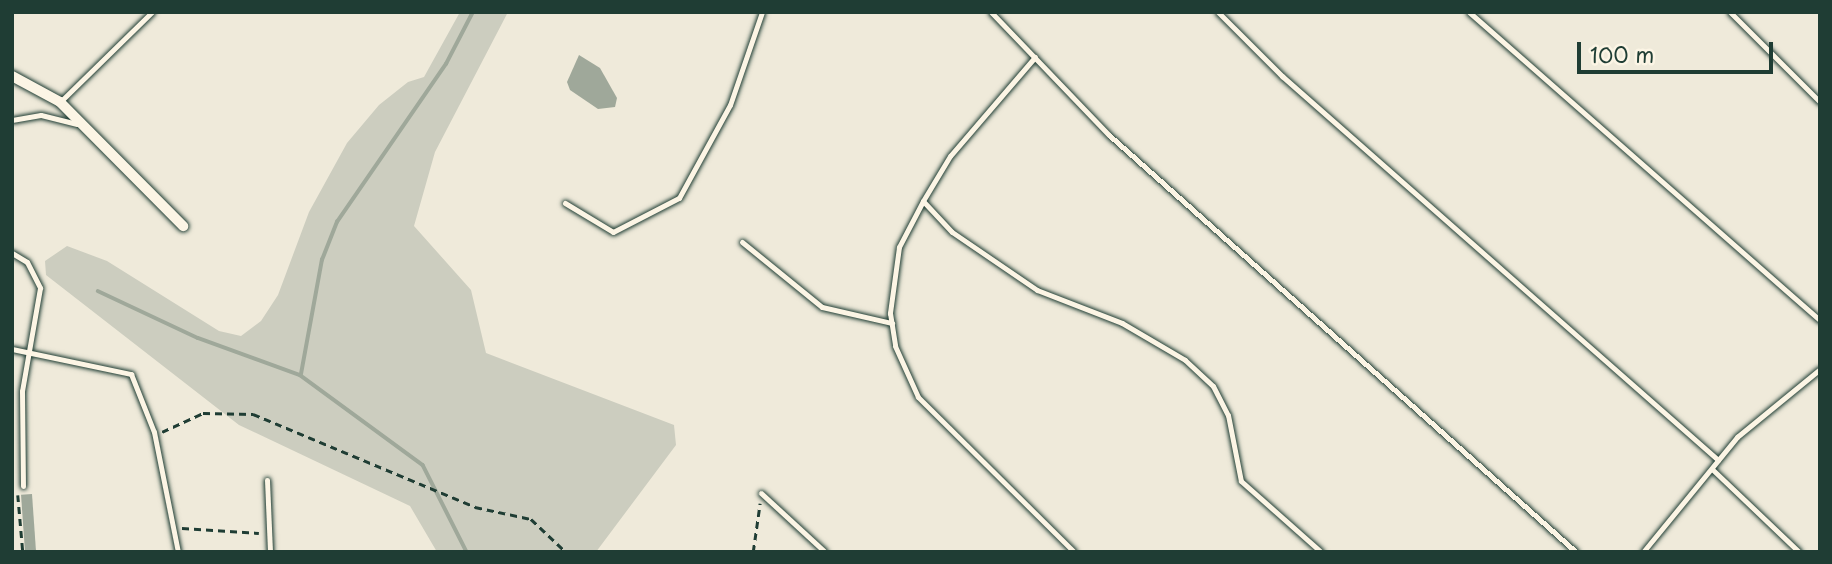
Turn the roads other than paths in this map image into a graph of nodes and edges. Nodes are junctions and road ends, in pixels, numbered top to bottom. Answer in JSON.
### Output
{"nodes":[{"id":1,"x":152,"y":12,"type":"edge"},
{"id":2,"x":761,"y":12,"type":"edge"},
{"id":3,"x":991,"y":12,"type":"edge"},
{"id":4,"x":1218,"y":12,"type":"edge"},
{"id":5,"x":1469,"y":12,"type":"edge"},
{"id":6,"x":1732,"y":13,"type":"edge"},
{"id":7,"x":1035,"y":57,"type":"junction"},
{"id":8,"x":12,"y":76,"type":"edge"},
{"id":9,"x":60,"y":102,"type":"junction"},
{"id":10,"x":1820,"y":102,"type":"edge"},
{"id":11,"x":12,"y":120,"type":"edge"},
{"id":12,"x":87,"y":127,"type":"junction"},
{"id":13,"x":922,"y":201,"type":"junction"},
{"id":14,"x":565,"y":203,"type":"dead end"},
{"id":15,"x":183,"y":226,"type":"dead end"},
{"id":16,"x":741,"y":242,"type":"dead end"},
{"id":17,"x":12,"y":253,"type":"edge"},
{"id":18,"x":1820,"y":320,"type":"edge"},
{"id":19,"x":892,"y":323,"type":"junction"},
{"id":20,"x":12,"y":349,"type":"edge"},
{"id":21,"x":29,"y":352,"type":"junction"},
{"id":22,"x":1820,"y":369,"type":"edge"},
{"id":23,"x":1718,"y":460,"type":"junction"},
{"id":24,"x":1713,"y":470,"type":"junction"},
{"id":25,"x":267,"y":480,"type":"dead end"},
{"id":26,"x":23,"y":486,"type":"road end"},
{"id":27,"x":761,"y":493,"type":"road end"},
{"id":28,"x":178,"y":552,"type":"edge"},
{"id":29,"x":270,"y":552,"type":"edge"},
{"id":30,"x":825,"y":552,"type":"edge"},
{"id":31,"x":1074,"y":552,"type":"edge"},
{"id":32,"x":1321,"y":552,"type":"edge"},
{"id":33,"x":1576,"y":552,"type":"edge"},
{"id":34,"x":1643,"y":552,"type":"edge"},
{"id":35,"x":1799,"y":552,"type":"edge"}],
"edges":[{"from":1,"to":9,"type":"lane"},
{"from":2,"to":14,"type":"lane"},
{"from":3,"to":7,"type":"lane"},
{"from":4,"to":23,"type":"lane"},
{"from":5,"to":18,"type":"lane"},
{"from":6,"to":10,"type":"lane"},
{"from":7,"to":13,"type":"lane"},
{"from":7,"to":33,"type":"lane"},
{"from":8,"to":9,"type":"street"},
{"from":9,"to":12,"type":"street"},
{"from":11,"to":12,"type":"lane"},
{"from":12,"to":15,"type":"street"},
{"from":13,"to":19,"type":"lane"},
{"from":13,"to":32,"type":"lane"},
{"from":16,"to":19,"type":"lane"},
{"from":17,"to":21,"type":"lane"},
{"from":19,"to":31,"type":"lane"},
{"from":20,"to":21,"type":"lane"},
{"from":21,"to":26,"type":"lane"},
{"from":21,"to":28,"type":"lane"},
{"from":22,"to":23,"type":"lane"},
{"from":23,"to":24,"type":"lane"},
{"from":24,"to":34,"type":"lane"},
{"from":24,"to":35,"type":"lane"},
{"from":25,"to":29,"type":"lane"},
{"from":27,"to":30,"type":"lane"}]}
